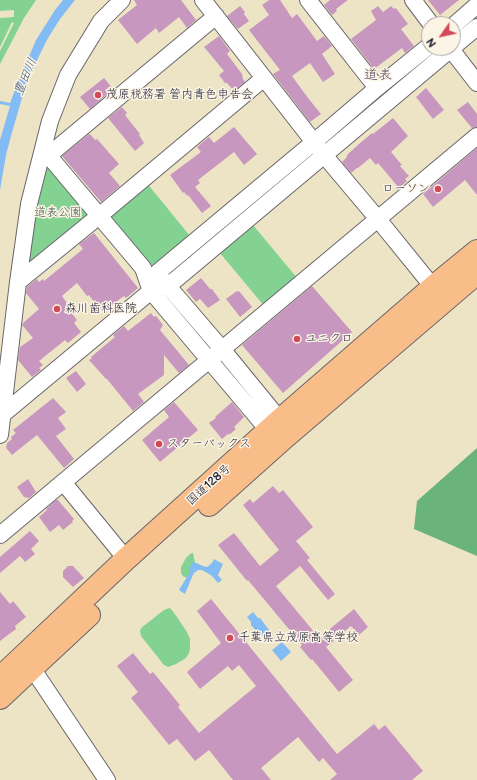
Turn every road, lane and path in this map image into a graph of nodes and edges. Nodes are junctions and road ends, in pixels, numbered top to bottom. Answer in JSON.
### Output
{"nodes":[{"id":1,"x":122,"y":0,"type":"edge"},
{"id":2,"x":203,"y":0,"type":"edge"},
{"id":3,"x":308,"y":0,"type":"edge"},
{"id":4,"x":412,"y":0,"type":"edge"},
{"id":5,"x":477,"y":5,"type":"edge"},
{"id":6,"x":216,"y":16,"type":"junction"},
{"id":7,"x":425,"y":16,"type":"edge"},
{"id":8,"x":461,"y":19,"type":"edge"},
{"id":9,"x":477,"y":27,"type":"edge"},
{"id":10,"x":461,"y":40,"type":"edge"},
{"id":11,"x":421,"y":52,"type":"edge"},
{"id":12,"x":442,"y":56,"type":"edge"},
{"id":13,"x":457,"y":56,"type":"edge"},
{"id":14,"x":264,"y":78,"type":"junction"},
{"id":15,"x":477,"y":83,"type":"edge"},
{"id":16,"x":377,"y":88,"type":"junction"},
{"id":17,"x":477,"y":136,"type":"edge"},
{"id":18,"x":314,"y":142,"type":"junction"},
{"id":19,"x":46,"y":152,"type":"junction"},
{"id":20,"x":324,"y":155,"type":"junction"},
{"id":21,"x":99,"y":216,"type":"junction"},
{"id":22,"x":377,"y":218,"type":"junction"},
{"id":23,"x":477,"y":251,"type":"edge"},
{"id":24,"x":150,"y":271,"type":"junction"},
{"id":25,"x":477,"y":272,"type":"edge"},
{"id":26,"x":18,"y":282,"type":"junction"},
{"id":27,"x":168,"y":286,"type":"junction"},
{"id":28,"x":433,"y":287,"type":"junction"},
{"id":29,"x":151,"y":291,"type":"junction"},
{"id":30,"x":222,"y":349,"type":"junction"},
{"id":31,"x":208,"y":360,"type":"junction"},
{"id":32,"x":3,"y":414,"type":"junction"},
{"id":33,"x":278,"y":430,"type":"junction"},
{"id":34,"x":0,"y":435,"type":"edge"},
{"id":35,"x":63,"y":482,"type":"junction"},
{"id":36,"x":0,"y":535,"type":"edge"},
{"id":37,"x":126,"y":560,"type":"junction"},
{"id":38,"x":27,"y":662,"type":"junction"},
{"id":39,"x":0,"y":678,"type":"edge"},
{"id":40,"x":0,"y":698,"type":"edge"},
{"id":41,"x":107,"y":780,"type":"edge"}],
"edges":[{"from":1,"to":19,"type":"street"},
{"from":2,"to":6,"type":"street"},
{"from":3,"to":16,"type":"street"},
{"from":4,"to":7,"type":"street"},
{"from":5,"to":8,"type":"street"},
{"from":6,"to":14,"type":"street"},
{"from":6,"to":19,"type":"street"},
{"from":9,"to":10,"type":"street"},
{"from":11,"to":16,"type":"street"},
{"from":12,"to":20,"type":"street"},
{"from":13,"to":15,"type":"street"},
{"from":14,"to":18,"type":"street"},
{"from":14,"to":21,"type":"street"},
{"from":16,"to":18,"type":"street"},
{"from":17,"to":22,"type":"street"},
{"from":18,"to":20,"type":"street"},
{"from":18,"to":24,"type":"street"},
{"from":19,"to":21,"type":"street"},
{"from":19,"to":26,"type":"street"},
{"from":20,"to":22,"type":"street"},
{"from":20,"to":27,"type":"street"},
{"from":21,"to":24,"type":"street"},
{"from":21,"to":26,"type":"street"},
{"from":22,"to":28,"type":"street"},
{"from":22,"to":30,"type":"street"},
{"from":23,"to":28,"type":"highway","name":"国道128号"},
{"from":24,"to":27,"type":"street"},
{"from":24,"to":29,"type":"street"},
{"from":25,"to":33,"type":"highway","name":"国道128号"},
{"from":26,"to":32,"type":"street"},
{"from":27,"to":29,"type":"street"},
{"from":27,"to":30,"type":"street"},
{"from":28,"to":33,"type":"highway","name":"国道128号"},
{"from":29,"to":31,"type":"street"},
{"from":29,"to":32,"type":"street"},
{"from":30,"to":31,"type":"street"},
{"from":30,"to":33,"type":"street"},
{"from":31,"to":33,"type":"street"},
{"from":31,"to":35,"type":"street"},
{"from":32,"to":34,"type":"street"},
{"from":33,"to":37,"type":"highway","name":"国道128号"},
{"from":33,"to":38,"type":"highway","name":"国道128号"},
{"from":35,"to":36,"type":"street"},
{"from":35,"to":37,"type":"street"},
{"from":37,"to":38,"type":"highway","name":"国道128号"},
{"from":38,"to":39,"type":"highway","name":"国道128号"},
{"from":38,"to":40,"type":"highway","name":"国道128号"},
{"from":38,"to":41,"type":"street"}]}
